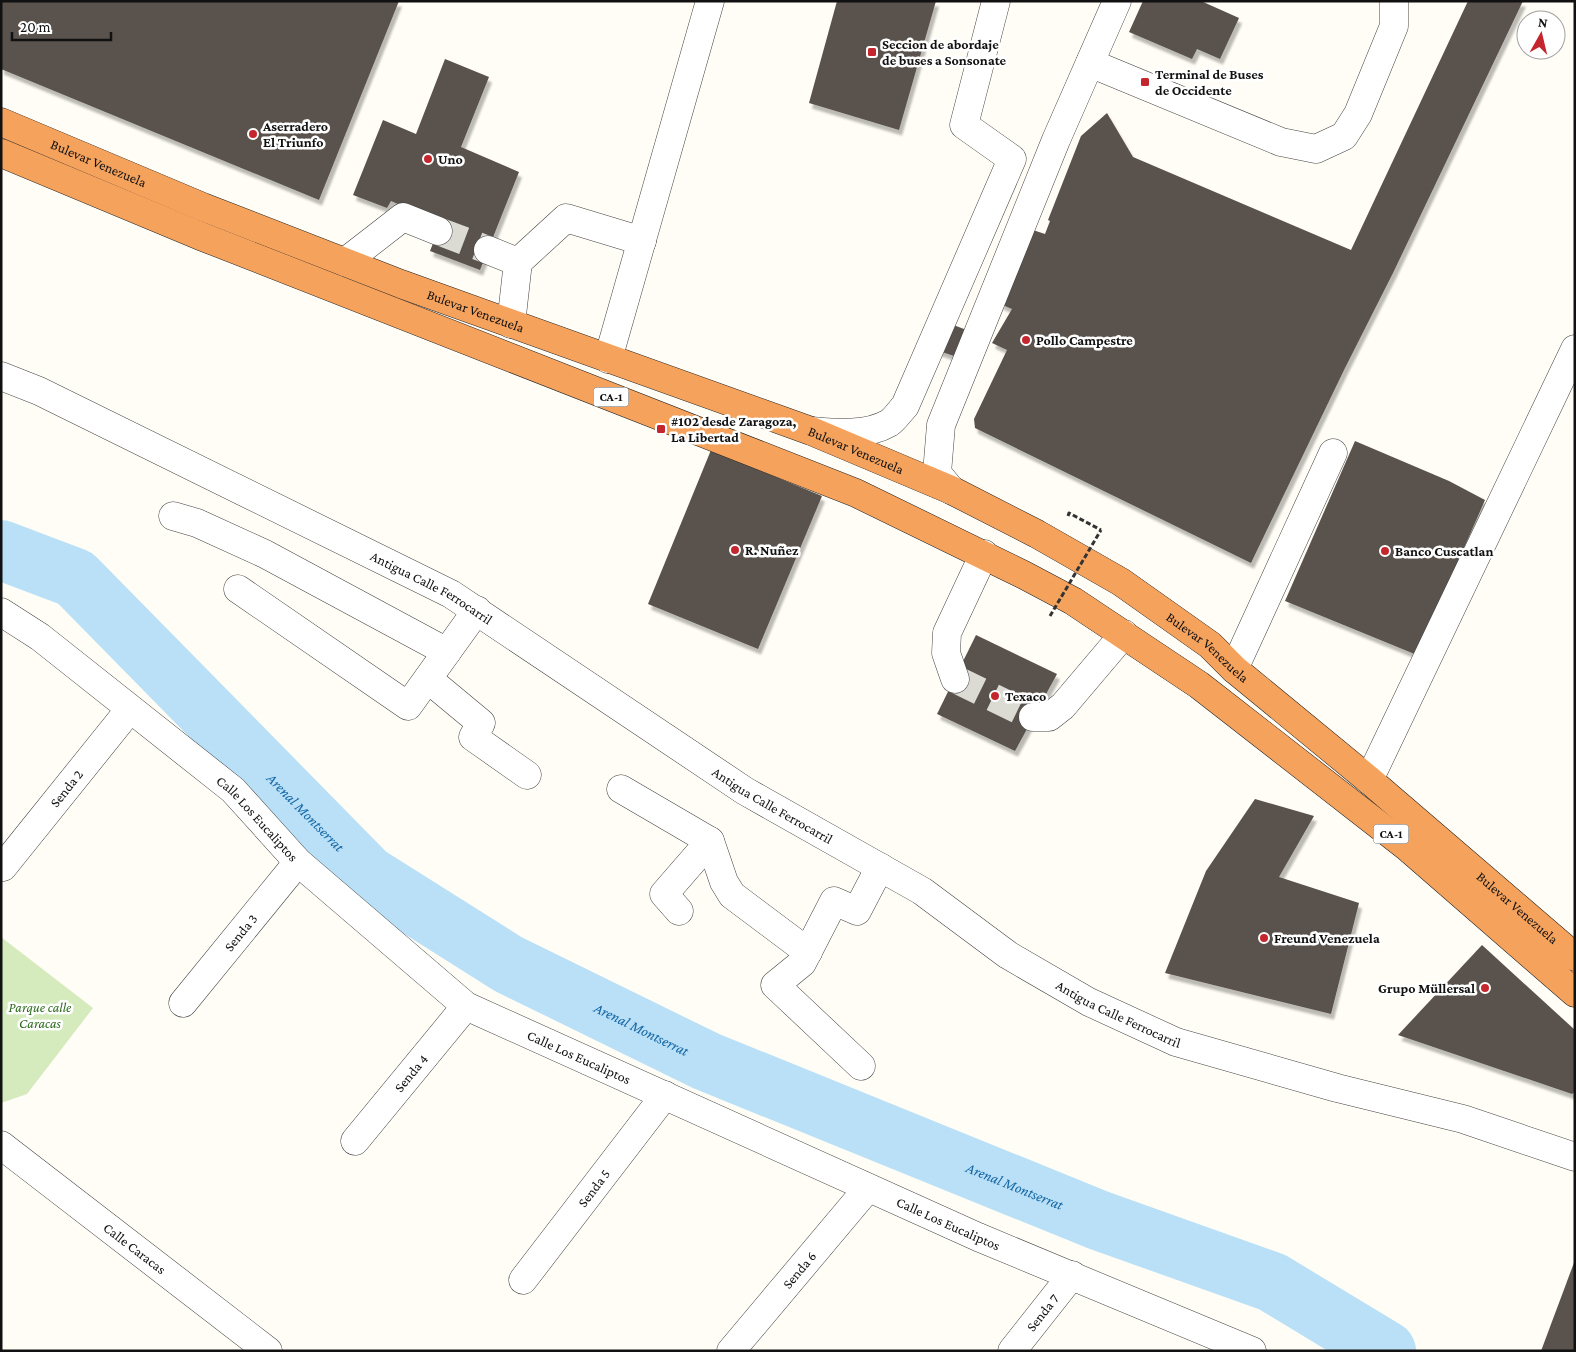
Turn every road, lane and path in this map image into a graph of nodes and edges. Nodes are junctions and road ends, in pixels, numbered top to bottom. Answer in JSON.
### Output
{"nodes":[{"id":1,"x":710,"y":1,"type":"edge"},
{"id":2,"x":996,"y":1,"type":"edge"},
{"id":3,"x":1117,"y":1,"type":"edge"},
{"id":4,"x":1394,"y":1,"type":"edge"},
{"id":5,"x":1090,"y":63,"type":"junction"},
{"id":6,"x":1,"y":122,"type":"edge"},
{"id":7,"x":1,"y":152,"type":"edge"},
{"id":8,"x":438,"y":230,"type":"tunnel mouth"},
{"id":9,"x":642,"y":241,"type":"junction"},
{"id":10,"x":488,"y":250,"type":"tunnel mouth"},
{"id":11,"x":345,"y":262,"type":"junction"},
{"id":12,"x":518,"y":262,"type":"junction"},
{"id":13,"x":511,"y":324,"type":"junction"},
{"id":14,"x":1575,"y":349,"type":"edge"},
{"id":15,"x":608,"y":360,"type":"junction"},
{"id":16,"x":1,"y":376,"type":"edge"},
{"id":17,"x":810,"y":430,"type":"junction"},
{"id":18,"x":1333,"y":453,"type":"dead end"},
{"id":19,"x":951,"y":490,"type":"junction"},
{"id":20,"x":1069,"y":513,"type":"dead end"},
{"id":21,"x":173,"y":516,"type":"dead end"},
{"id":22,"x":984,"y":554,"type":"junction"},
{"id":23,"x":238,"y":589,"type":"dead end"},
{"id":24,"x":477,"y":610,"type":"junction"},
{"id":25,"x":1,"y":612,"type":"edge"},
{"id":26,"x":1050,"y":616,"type":"dead end"},
{"id":27,"x":1124,"y":634,"type":"junction"},
{"id":28,"x":447,"y":652,"type":"junction"},
{"id":29,"x":1234,"y":669,"type":"junction"},
{"id":30,"x":428,"y":679,"type":"junction"},
{"id":31,"x":955,"y":679,"type":"tunnel mouth"},
{"id":32,"x":130,"y":709,"type":"junction"},
{"id":33,"x":1033,"y":717,"type":"tunnel mouth"},
{"id":34,"x":528,"y":775,"type":"dead end"},
{"id":35,"x":1369,"y":780,"type":"junction"},
{"id":36,"x":621,"y":789,"type":"dead end"},
{"id":37,"x":710,"y":841,"type":"junction"},
{"id":38,"x":298,"y":862,"type":"junction"},
{"id":39,"x":880,"y":867,"type":"junction"},
{"id":40,"x":3,"y":868,"type":"dead end"},
{"id":41,"x":679,"y":911,"type":"dead end"},
{"id":42,"x":808,"y":952,"type":"junction"},
{"id":43,"x":1575,"y":957,"type":"edge"},
{"id":44,"x":1575,"y":993,"type":"edge"},
{"id":45,"x":183,"y":1003,"type":"dead end"},
{"id":46,"x":466,"y":1006,"type":"junction"},
{"id":47,"x":861,"y":1066,"type":"dead end"},
{"id":48,"x":665,"y":1095,"type":"junction"},
{"id":49,"x":355,"y":1141,"type":"dead end"},
{"id":50,"x":1,"y":1145,"type":"edge"},
{"id":51,"x":1575,"y":1157,"type":"edge"},
{"id":52,"x":868,"y":1188,"type":"junction"},
{"id":53,"x":1072,"y":1276,"type":"junction"},
{"id":54,"x":523,"y":1280,"type":"dead end"},
{"id":55,"x":268,"y":1351,"type":"edge"},
{"id":56,"x":731,"y":1351,"type":"edge"},
{"id":57,"x":1012,"y":1351,"type":"edge"},
{"id":58,"x":1252,"y":1351,"type":"edge"}],
"edges":[{"from":1,"to":9,"type":"street"},
{"from":2,"to":17,"type":"street"},
{"from":3,"to":5,"type":"street"},
{"from":4,"to":5,"type":"street"},
{"from":5,"to":19,"type":"street"},
{"from":6,"to":11,"type":"highway","name":"Bulevar Venezuela","number":"CA-1"},
{"from":7,"to":22,"type":"highway","name":"Bulevar Venezuela","number":"CA-1"},
{"from":8,"to":11,"type":"street"},
{"from":9,"to":12,"type":"street"},
{"from":9,"to":15,"type":"street"},
{"from":10,"to":12,"type":"street"},
{"from":11,"to":13,"type":"highway","name":"Bulevar Venezuela","number":"CA-1"},
{"from":12,"to":13,"type":"street"},
{"from":13,"to":15,"type":"highway","name":"Bulevar Venezuela","number":"CA-1"},
{"from":14,"to":35,"type":"street"},
{"from":15,"to":17,"type":"highway","name":"Bulevar Venezuela","number":"CA-1"},
{"from":16,"to":24,"type":"street","name":"Antigua Calle Ferrocarril"},
{"from":17,"to":19,"type":"highway","name":"Bulevar Venezuela","number":"CA-1"},
{"from":18,"to":29,"type":"street"},
{"from":19,"to":29,"type":"highway","name":"Bulevar Venezuela","number":"CA-1"},
{"from":20,"to":26,"type":"path","bridge":true},
{"from":21,"to":28,"type":"street"},
{"from":22,"to":27,"type":"highway","name":"Bulevar Venezuela","number":"CA-1"},
{"from":22,"to":31,"type":"street"},
{"from":23,"to":30,"type":"street"},
{"from":24,"to":28,"type":"street"},
{"from":24,"to":39,"type":"street","name":"Antigua Calle Ferrocarril"},
{"from":25,"to":32,"type":"street","name":"Calle Los Eucaliptos"},
{"from":27,"to":33,"type":"street"},
{"from":27,"to":44,"type":"highway","name":"Bulevar Venezuela","number":"CA-1"},
{"from":28,"to":30,"type":"street"},
{"from":29,"to":35,"type":"highway","name":"Bulevar Venezuela","number":"CA-1"},
{"from":30,"to":34,"type":"street"},
{"from":32,"to":38,"type":"street","name":"Calle Los Eucaliptos"},
{"from":32,"to":40,"type":"street","name":"Senda 2"},
{"from":35,"to":43,"type":"highway","name":"Bulevar Venezuela","number":"CA-1"},
{"from":36,"to":37,"type":"street"},
{"from":37,"to":41,"type":"street"},
{"from":37,"to":42,"type":"street"},
{"from":38,"to":45,"type":"street","name":"Senda 3"},
{"from":38,"to":46,"type":"street","name":"Calle Los Eucaliptos"},
{"from":39,"to":42,"type":"street"},
{"from":39,"to":51,"type":"street","name":"Antigua Calle Ferrocarril"},
{"from":42,"to":47,"type":"street"},
{"from":46,"to":48,"type":"street","name":"Calle Los Eucaliptos"},
{"from":46,"to":49,"type":"street","name":"Senda 4"},
{"from":48,"to":52,"type":"street","name":"Calle Los Eucaliptos"},
{"from":48,"to":54,"type":"street","name":"Senda 5"},
{"from":50,"to":55,"type":"street","name":"Calle Caracas"},
{"from":52,"to":53,"type":"street","name":"Calle Los Eucaliptos"},
{"from":52,"to":56,"type":"street","name":"Senda 6"},
{"from":53,"to":57,"type":"street","name":"Senda 7"},
{"from":53,"to":58,"type":"street","name":"Calle Los Eucaliptos"}]}
